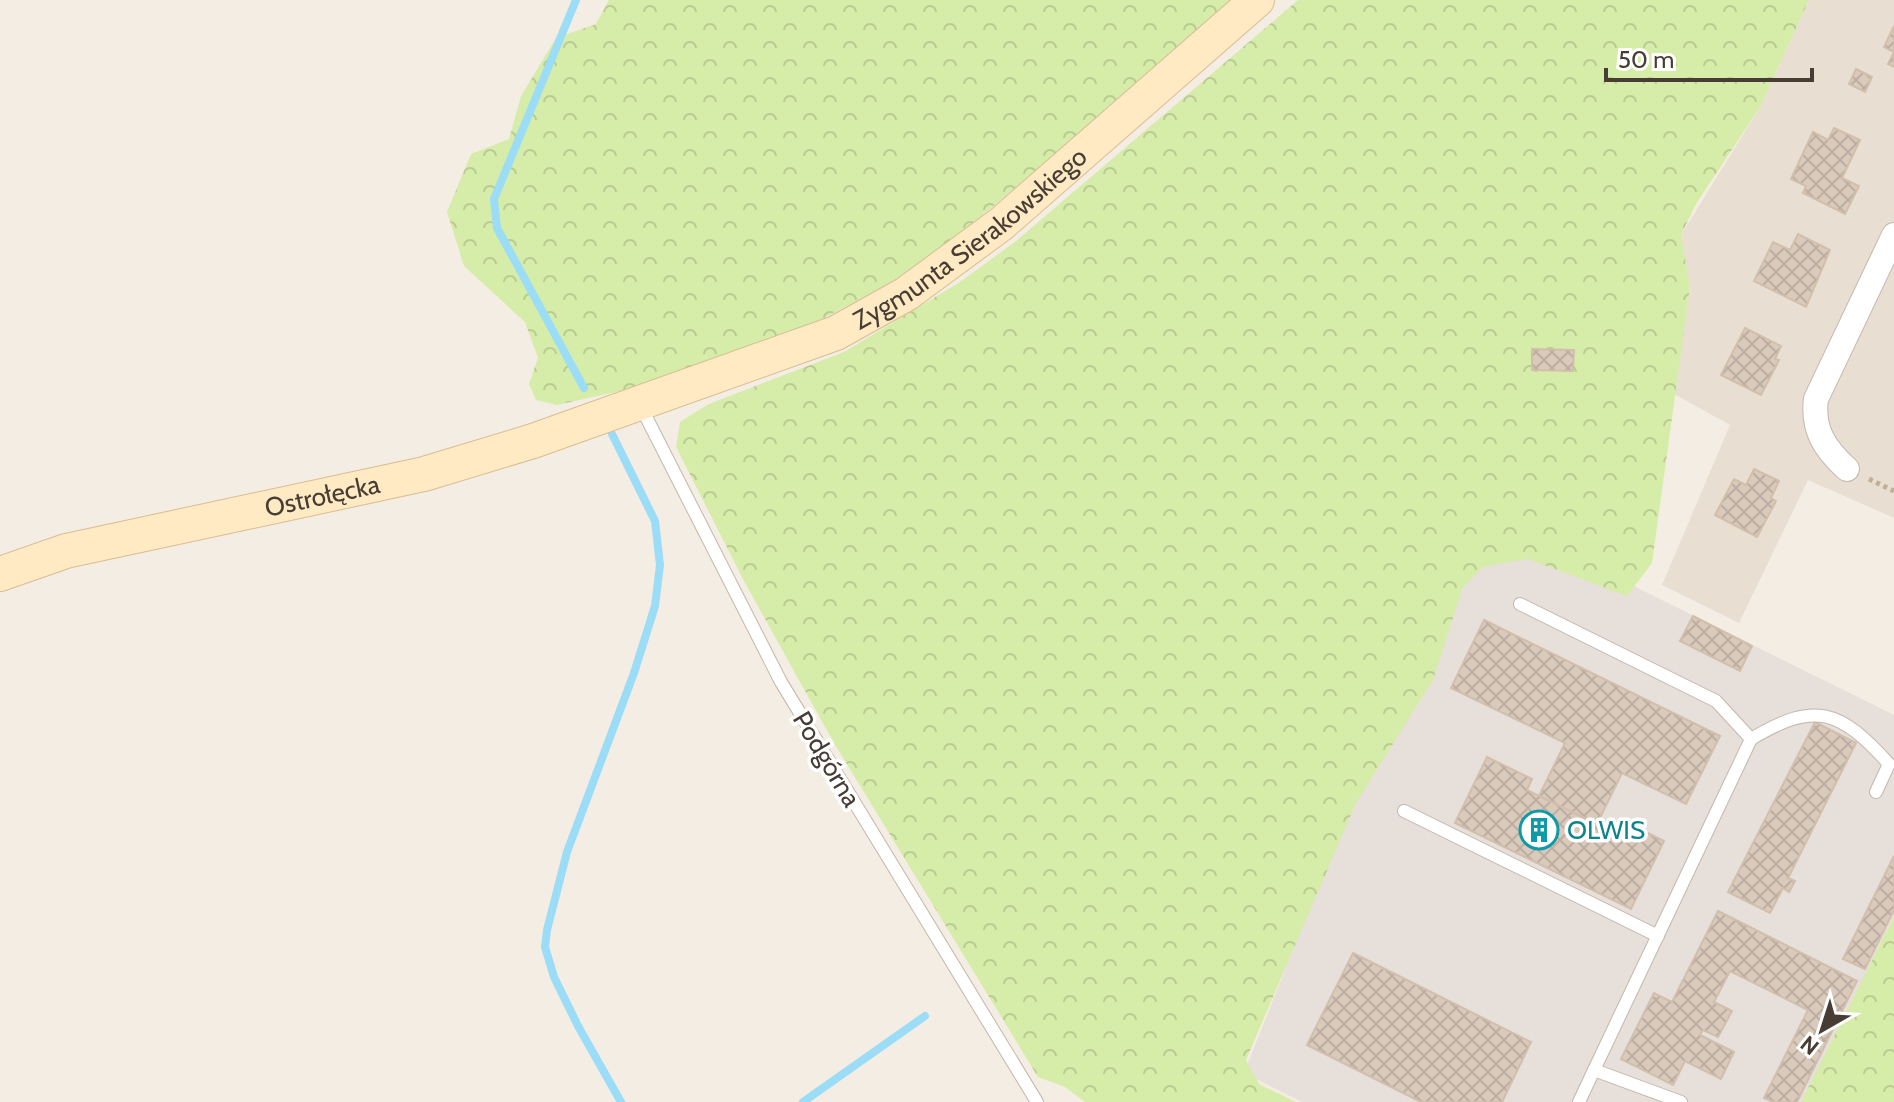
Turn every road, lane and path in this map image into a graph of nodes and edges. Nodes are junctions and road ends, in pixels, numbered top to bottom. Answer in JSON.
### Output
{"nodes":[{"id":1,"x":1257,"y":0,"type":"edge"},
{"id":2,"x":1894,"y":235,"type":"edge"},
{"id":3,"x":639,"y":403,"type":"junction"},
{"id":4,"x":1847,"y":469,"type":"dead end"},
{"id":5,"x":0,"y":574,"type":"edge"},
{"id":6,"x":1520,"y":604,"type":"dead end"},
{"id":7,"x":1751,"y":739,"type":"junction"},
{"id":8,"x":1876,"y":792,"type":"dead end"},
{"id":9,"x":1404,"y":811,"type":"dead end"},
{"id":10,"x":1658,"y":936,"type":"junction"},
{"id":11,"x":1594,"y":1070,"type":"junction"},
{"id":12,"x":1037,"y":1102,"type":"edge"},
{"id":13,"x":1579,"y":1102,"type":"edge"},
{"id":14,"x":1681,"y":1102,"type":"edge"}],
"edges":[{"from":1,"to":3,"type":"street","name":"Zygmunta Sierakowskiego"},
{"from":2,"to":4,"type":"street"},
{"from":3,"to":5,"type":"street","name":"Ostrołęcka"},
{"from":3,"to":12,"type":"lane","name":"Podgórna"},
{"from":6,"to":7,"type":"lane"},
{"from":7,"to":8,"type":"lane"},
{"from":7,"to":10,"type":"lane"},
{"from":9,"to":10,"type":"lane"},
{"from":10,"to":11,"type":"lane"},
{"from":11,"to":13,"type":"lane"},
{"from":11,"to":14,"type":"lane"}]}
